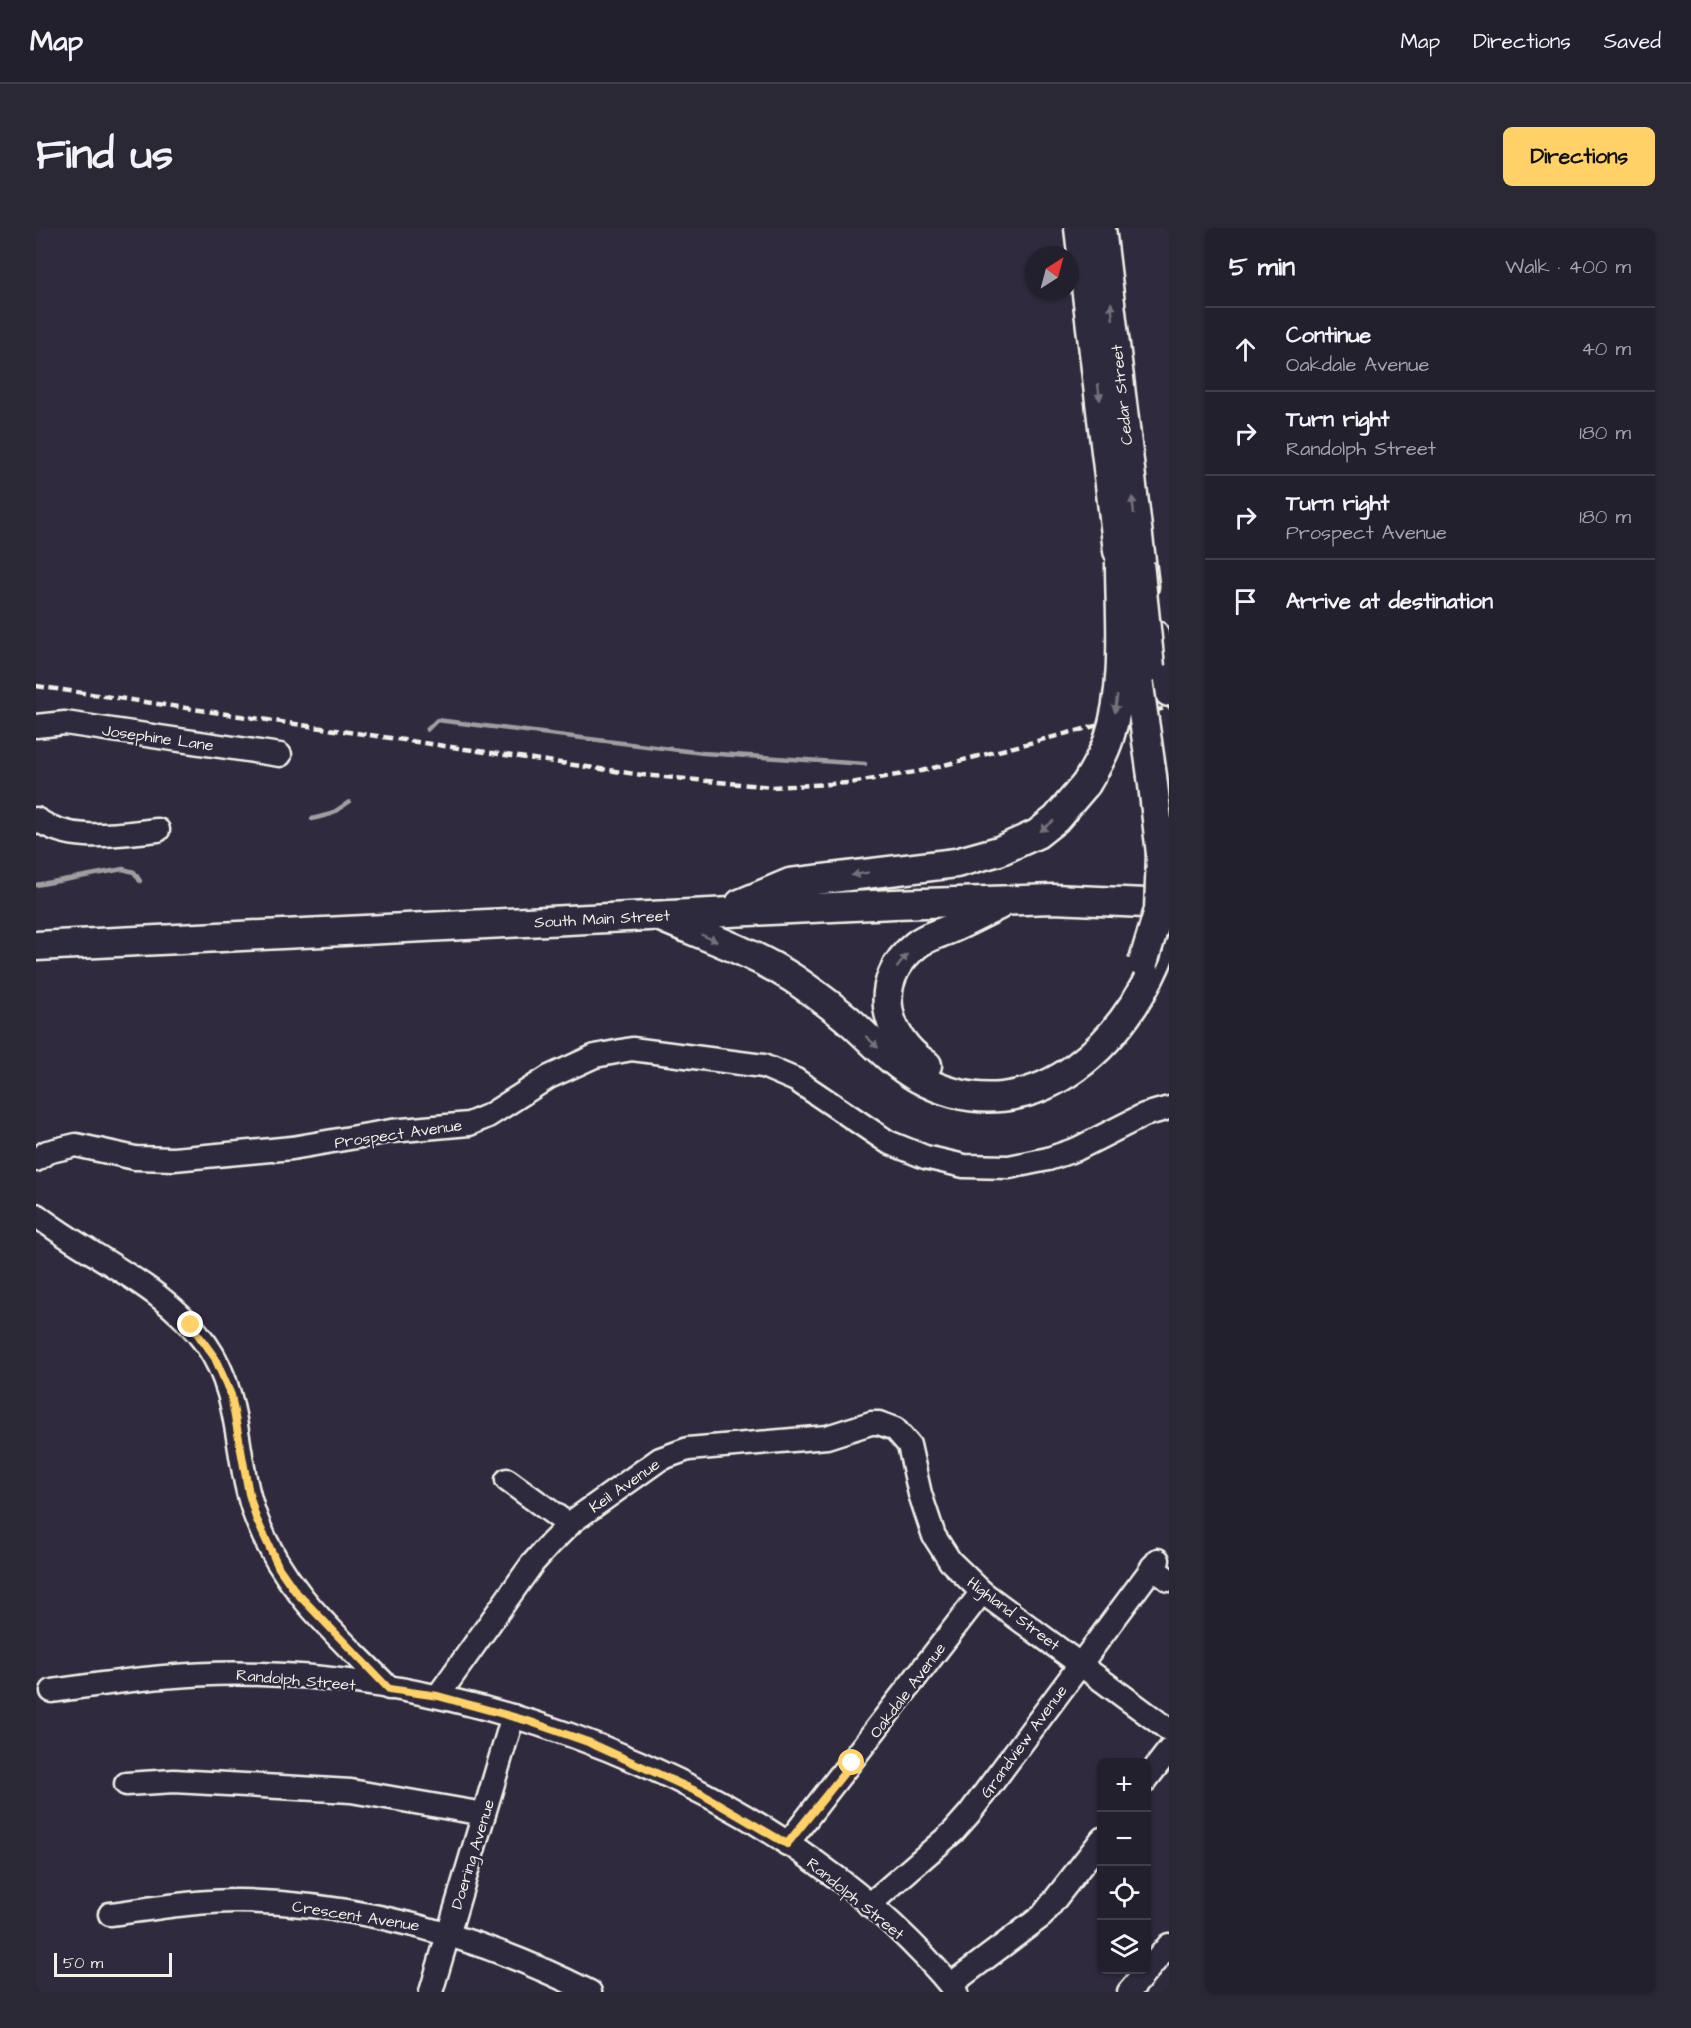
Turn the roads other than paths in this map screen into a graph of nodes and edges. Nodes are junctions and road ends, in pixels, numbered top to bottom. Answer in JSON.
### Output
{"nodes":[{"id":1,"x":1079,"y":228,"type":"edge"},
{"id":2,"x":1101,"y":228,"type":"edge"},
{"id":3,"x":1095,"y":270,"type":"junction"},
{"id":4,"x":1129,"y":562,"type":"junction"},
{"id":5,"x":1169,"y":692,"type":"edge"},
{"id":6,"x":36,"y":726,"type":"edge"},
{"id":7,"x":280,"y":755,"type":"dead end"},
{"id":8,"x":1158,"y":775,"type":"junction"},
{"id":9,"x":1169,"y":815,"type":"edge"},
{"id":10,"x":36,"y":819,"type":"edge"},
{"id":11,"x":158,"y":830,"type":"dead end"},
{"id":12,"x":1010,"y":900,"type":"junction"},
{"id":13,"x":1169,"y":904,"type":"edge"},
{"id":14,"x":720,"y":912,"type":"junction"},
{"id":15,"x":656,"y":915,"type":"junction"},
{"id":16,"x":1169,"y":927,"type":"edge"},
{"id":17,"x":36,"y":946,"type":"edge"},
{"id":18,"x":1150,"y":965,"type":"junction"},
{"id":19,"x":1169,"y":1108,"type":"edge"},
{"id":20,"x":36,"y":1160,"type":"edge"},
{"id":21,"x":36,"y":1215,"type":"edge"},
{"id":22,"x":894,"y":1429,"type":"joint"},
{"id":23,"x":507,"y":1480,"type":"dead end"},
{"id":24,"x":569,"y":1525,"type":"junction"},
{"id":25,"x":1160,"y":1569,"type":"edge"},
{"id":26,"x":982,"y":1592,"type":"junction"},
{"id":27,"x":1081,"y":1663,"type":"junction"},
{"id":28,"x":389,"y":1689,"type":"junction"},
{"id":29,"x":52,"y":1691,"type":"dead end"},
{"id":30,"x":438,"y":1696,"type":"junction"},
{"id":31,"x":513,"y":1716,"type":"junction"},
{"id":32,"x":1169,"y":1730,"type":"edge"},
{"id":33,"x":1169,"y":1750,"type":"edge"},
{"id":34,"x":1151,"y":1773,"type":"edge"},
{"id":35,"x":126,"y":1784,"type":"dead end"},
{"id":36,"x":484,"y":1814,"type":"junction"},
{"id":37,"x":787,"y":1844,"type":"junction"},
{"id":38,"x":1097,"y":1844,"type":"edge"},
{"id":39,"x":869,"y":1905,"type":"junction"},
{"id":40,"x":110,"y":1914,"type":"dead end"},
{"id":41,"x":448,"y":1933,"type":"junction"},
{"id":42,"x":1169,"y":1945,"type":"edge"},
{"id":43,"x":953,"y":1988,"type":"edge"},
{"id":44,"x":431,"y":1992,"type":"edge"},
{"id":45,"x":590,"y":1992,"type":"edge"},
{"id":46,"x":1129,"y":1992,"type":"edge"}],
"edges":[{"from":1,"to":3,"type":"main road","name":"Cedar Street"},
{"from":2,"to":3,"type":"main road","name":"Cedar Street"},
{"from":3,"to":4,"type":"main road","name":"Cedar Street"},
{"from":4,"to":5,"type":"main road","bridge":true},
{"from":4,"to":8,"type":"main road","bridge":true},
{"from":4,"to":14,"type":"main road","one_way":true,"bridge":true},
{"from":6,"to":7,"type":"street","name":"Josephine Lane"},
{"from":8,"to":9,"type":"main road"},
{"from":8,"to":18,"type":"main road","bridge":true},
{"from":10,"to":11,"type":"street"},
{"from":12,"to":13,"type":"main road","name":"South Main Street"},
{"from":12,"to":14,"type":"main road","name":"South Main Street"},
{"from":18,"to":12,"type":"main road","one_way":true},
{"from":14,"to":15,"type":"main road","name":"South Main Street"},
{"from":15,"to":17,"type":"main road","name":"South Main Street"},
{"from":15,"to":18,"type":"main road","one_way":true},
{"from":16,"to":18,"type":"main road"},
{"from":19,"to":20,"type":"street","name":"Prospect Avenue"},
{"from":21,"to":28,"type":"street"},
{"from":22,"to":24,"type":"street","name":"Keil Avenue"},
{"from":22,"to":26,"type":"street","name":"Highland Street"},
{"from":23,"to":24,"type":"street"},
{"from":24,"to":30,"type":"street","name":"Keil Avenue"},
{"from":25,"to":27,"type":"street","name":"Grandview Avenue"},
{"from":26,"to":27,"type":"street","name":"Highland Street"},
{"from":26,"to":37,"type":"street","name":"Oakdale Avenue"},
{"from":27,"to":32,"type":"street","name":"Highland Street"},
{"from":27,"to":39,"type":"street","name":"Grandview Avenue"},
{"from":28,"to":29,"type":"street","name":"Randolph Street"},
{"from":28,"to":30,"type":"street","name":"Randolph Street"},
{"from":30,"to":31,"type":"street","name":"Randolph Street"},
{"from":31,"to":36,"type":"street","name":"Doering Avenue"},
{"from":31,"to":37,"type":"street","name":"Randolph Street"},
{"from":33,"to":34,"type":"street"},
{"from":35,"to":36,"type":"street"},
{"from":36,"to":41,"type":"street","name":"Doering Avenue"},
{"from":37,"to":39,"type":"street","name":"Randolph Street"},
{"from":38,"to":43,"type":"street"},
{"from":39,"to":43,"type":"street","name":"Randolph Street"},
{"from":40,"to":41,"type":"street","name":"Crescent Avenue"},
{"from":41,"to":44,"type":"street","name":"Doering Avenue"},
{"from":41,"to":45,"type":"street","name":"Crescent Avenue"},
{"from":42,"to":46,"type":"street"}]}
